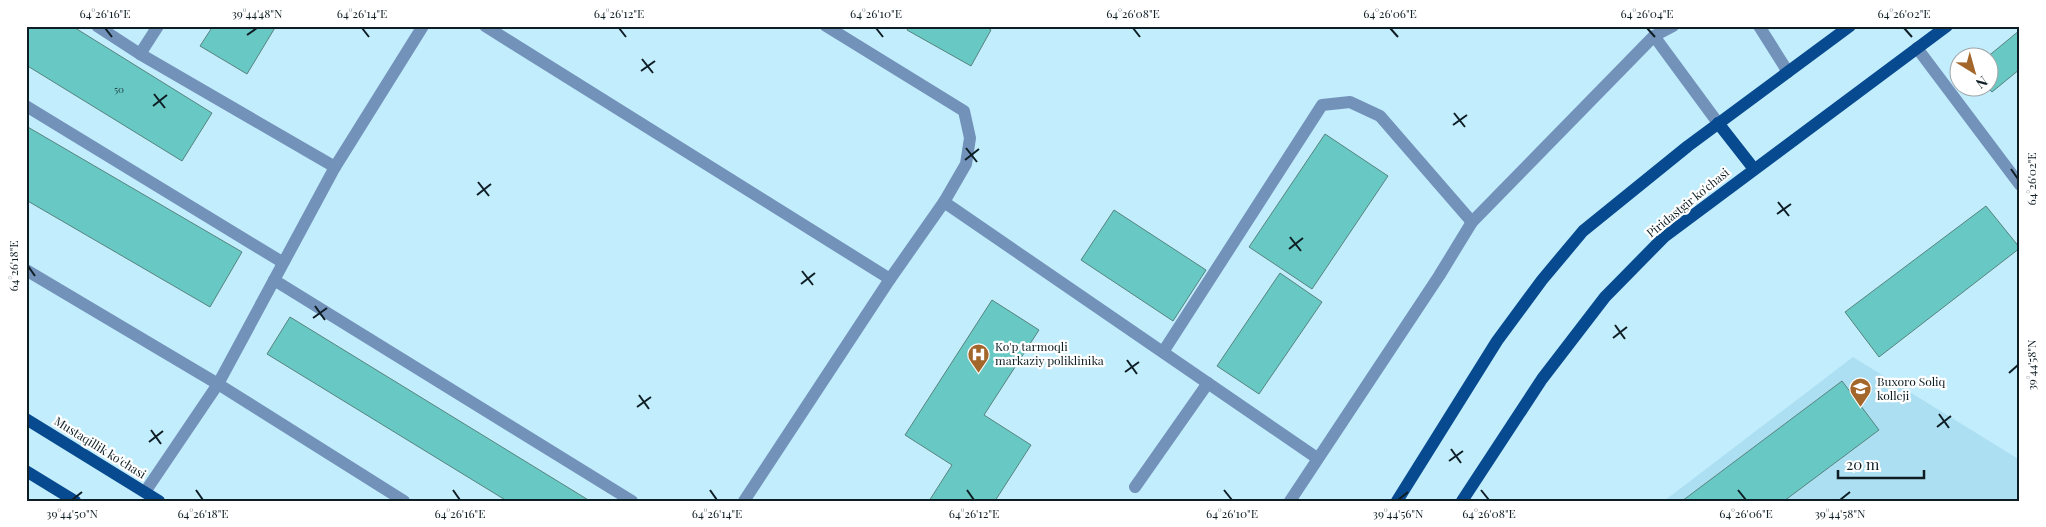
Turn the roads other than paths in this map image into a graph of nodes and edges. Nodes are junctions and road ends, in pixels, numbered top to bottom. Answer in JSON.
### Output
{"nodes":[{"id":1,"x":97,"y":26,"type":"edge"},
{"id":2,"x":158,"y":26,"type":"edge"},
{"id":3,"x":423,"y":26,"type":"edge"},
{"id":4,"x":486,"y":26,"type":"edge"},
{"id":5,"x":826,"y":26,"type":"edge"},
{"id":6,"x":1673,"y":26,"type":"edge"},
{"id":7,"x":1759,"y":26,"type":"edge"},
{"id":8,"x":1850,"y":26,"type":"edge"},
{"id":9,"x":1948,"y":26,"type":"edge"},
{"id":10,"x":1654,"y":36,"type":"junction"},
{"id":11,"x":1917,"y":48,"type":"junction"},
{"id":12,"x":140,"y":54,"type":"junction"},
{"id":13,"x":1788,"y":72,"type":"junction"},
{"id":14,"x":26,"y":106,"type":"edge"},
{"id":15,"x":1718,"y":123,"type":"junction"},
{"id":16,"x":335,"y":167,"type":"junction"},
{"id":17,"x":1754,"y":169,"type":"junction"},
{"id":18,"x":2020,"y":185,"type":"edge"},
{"id":19,"x":944,"y":202,"type":"junction"},
{"id":20,"x":1472,"y":222,"type":"junction"},
{"id":21,"x":282,"y":262,"type":"junction"},
{"id":22,"x":26,"y":270,"type":"edge"},
{"id":23,"x":890,"y":279,"type":"junction"},
{"id":24,"x":274,"y":280,"type":"junction"},
{"id":25,"x":1163,"y":352,"type":"junction"},
{"id":26,"x":1208,"y":383,"type":"junction"},
{"id":27,"x":218,"y":384,"type":"junction"},
{"id":28,"x":26,"y":419,"type":"edge"},
{"id":29,"x":1317,"y":458,"type":"junction"},
{"id":30,"x":26,"y":470,"type":"edge"},
{"id":31,"x":1135,"y":487,"type":"dead end"},
{"id":32,"x":145,"y":492,"type":"junction"},
{"id":33,"x":75,"y":501,"type":"edge"},
{"id":34,"x":159,"y":501,"type":"edge"},
{"id":35,"x":404,"y":501,"type":"edge"},
{"id":36,"x":632,"y":501,"type":"edge"},
{"id":37,"x":744,"y":501,"type":"edge"},
{"id":38,"x":1290,"y":501,"type":"edge"},
{"id":39,"x":1397,"y":501,"type":"edge"},
{"id":40,"x":1462,"y":501,"type":"edge"}],
"edges":[{"from":1,"to":12,"type":"lane"},
{"from":2,"to":12,"type":"lane"},
{"from":3,"to":16,"type":"lane"},
{"from":4,"to":23,"type":"lane"},
{"from":5,"to":19,"type":"lane"},
{"from":6,"to":10,"type":"lane"},
{"from":7,"to":13,"type":"lane"},
{"from":8,"to":13,"type":"main road"},
{"from":9,"to":11,"type":"main road","name":"Piridastgir ko'chasi"},
{"from":10,"to":15,"type":"lane"},
{"from":10,"to":20,"type":"lane"},
{"from":11,"to":17,"type":"main road","name":"Piridastgir ko'chasi"},
{"from":11,"to":18,"type":"lane"},
{"from":12,"to":16,"type":"lane"},
{"from":13,"to":15,"type":"main road"},
{"from":14,"to":21,"type":"lane"},
{"from":15,"to":17,"type":"main road"},
{"from":15,"to":39,"type":"main road"},
{"from":16,"to":21,"type":"lane"},
{"from":17,"to":40,"type":"main road","name":"Piridastgir ko'chasi"},
{"from":19,"to":23,"type":"lane"},
{"from":19,"to":25,"type":"lane"},
{"from":20,"to":25,"type":"lane"},
{"from":20,"to":29,"type":"lane"},
{"from":21,"to":24,"type":"lane"},
{"from":22,"to":27,"type":"lane"},
{"from":23,"to":37,"type":"lane"},
{"from":24,"to":27,"type":"lane"},
{"from":24,"to":36,"type":"lane"},
{"from":25,"to":26,"type":"lane"},
{"from":26,"to":29,"type":"lane"},
{"from":26,"to":31,"type":"lane"},
{"from":27,"to":32,"type":"lane"},
{"from":27,"to":35,"type":"lane"},
{"from":28,"to":32,"type":"main road","name":"Mustaqillik ko'chasi"},
{"from":29,"to":38,"type":"lane"},
{"from":30,"to":33,"type":"main road"},
{"from":32,"to":34,"type":"main road","name":"Mustaqillik ko'chasi"}]}
